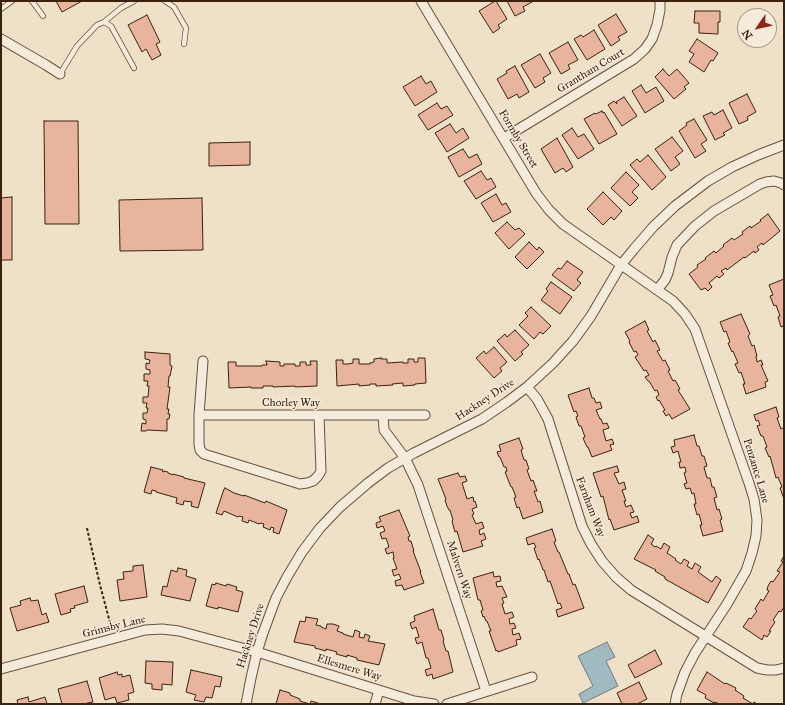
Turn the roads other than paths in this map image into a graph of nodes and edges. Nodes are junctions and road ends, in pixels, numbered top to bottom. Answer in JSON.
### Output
{"nodes":[{"id":1,"x":12,"y":1,"type":"edge"},
{"id":2,"x":32,"y":1,"type":"edge"},
{"id":3,"x":134,"y":1,"type":"edge"},
{"id":4,"x":165,"y":1,"type":"edge"},
{"id":5,"x":421,"y":1,"type":"edge"},
{"id":6,"x":660,"y":1,"type":"edge"},
{"id":7,"x":1,"y":9,"type":"edge"},
{"id":8,"x":43,"y":16,"type":"dead end"},
{"id":9,"x":104,"y":22,"type":"junction"},
{"id":10,"x":1,"y":39,"type":"edge"},
{"id":11,"x":184,"y":44,"type":"dead end"},
{"id":12,"x":134,"y":68,"type":"dead end"},
{"id":13,"x":60,"y":74,"type":"joint"},
{"id":14,"x":504,"y":138,"type":"junction"},
{"id":15,"x":784,"y":145,"type":"edge"},
{"id":16,"x":784,"y":185,"type":"edge"},
{"id":17,"x":621,"y":266,"type":"junction"},
{"id":18,"x":657,"y":290,"type":"junction"},
{"id":19,"x":203,"y":361,"type":"dead end"},
{"id":20,"x":527,"y":387,"type":"junction"},
{"id":21,"x":199,"y":415,"type":"junction"},
{"id":22,"x":319,"y":415,"type":"junction"},
{"id":23,"x":382,"y":415,"type":"junction"},
{"id":24,"x":426,"y":415,"type":"dead end"},
{"id":25,"x":404,"y":458,"type":"junction"},
{"id":26,"x":706,"y":636,"type":"junction"},
{"id":27,"x":257,"y":652,"type":"junction"},
{"id":28,"x":784,"y":668,"type":"edge"},
{"id":29,"x":1,"y":669,"type":"edge"},
{"id":30,"x":532,"y":677,"type":"dead end"},
{"id":31,"x":379,"y":690,"type":"junction"},
{"id":32,"x":486,"y":691,"type":"junction"},
{"id":33,"x":246,"y":704,"type":"edge"},
{"id":34,"x":375,"y":704,"type":"edge"},
{"id":35,"x":434,"y":704,"type":"edge"},
{"id":36,"x":447,"y":704,"type":"edge"},
{"id":37,"x":675,"y":704,"type":"edge"}],
"edges":[{"from":1,"to":7,"type":"lane"},
{"from":2,"to":8,"type":"lane"},
{"from":3,"to":9,"type":"lane"},
{"from":4,"to":11,"type":"lane"},
{"from":5,"to":14,"type":"street","name":"Formby Street"},
{"from":6,"to":14,"type":"street","name":"Grantham Court"},
{"from":9,"to":12,"type":"lane"},
{"from":9,"to":13,"type":"lane"},
{"from":10,"to":13,"type":"street"},
{"from":14,"to":17,"type":"street","name":"Formby Street"},
{"from":15,"to":17,"type":"street","name":"Hackney Drive"},
{"from":16,"to":18,"type":"street"},
{"from":17,"to":18,"type":"street","name":"Penzance Lane"},
{"from":17,"to":20,"type":"street","name":"Hackney Drive"},
{"from":18,"to":26,"type":"street","name":"Penzance Lane"},
{"from":19,"to":21,"type":"street"},
{"from":20,"to":25,"type":"street","name":"Hackney Drive"},
{"from":20,"to":26,"type":"street","name":"Farnham Way"},
{"from":21,"to":22,"type":"street","name":"Chorley Way"},
{"from":21,"to":22,"type":"street"},
{"from":22,"to":23,"type":"street","name":"Chorley Way"},
{"from":23,"to":24,"type":"street","name":"Chorley Way"},
{"from":23,"to":25,"type":"street"},
{"from":25,"to":27,"type":"street","name":"Hackney Drive"},
{"from":25,"to":32,"type":"street","name":"Malvern Way"},
{"from":26,"to":28,"type":"street","name":"Farnham Way"},
{"from":26,"to":37,"type":"street","name":"Penzance Lane"},
{"from":27,"to":29,"type":"street","name":"Grimsby Lane"},
{"from":27,"to":31,"type":"street","name":"Ellesmere Way"},
{"from":27,"to":33,"type":"street","name":"Hackney Drive"},
{"from":30,"to":32,"type":"street"},
{"from":31,"to":34,"type":"street"},
{"from":31,"to":35,"type":"street","name":"Ellesmere Way"},
{"from":32,"to":36,"type":"street"}]}
